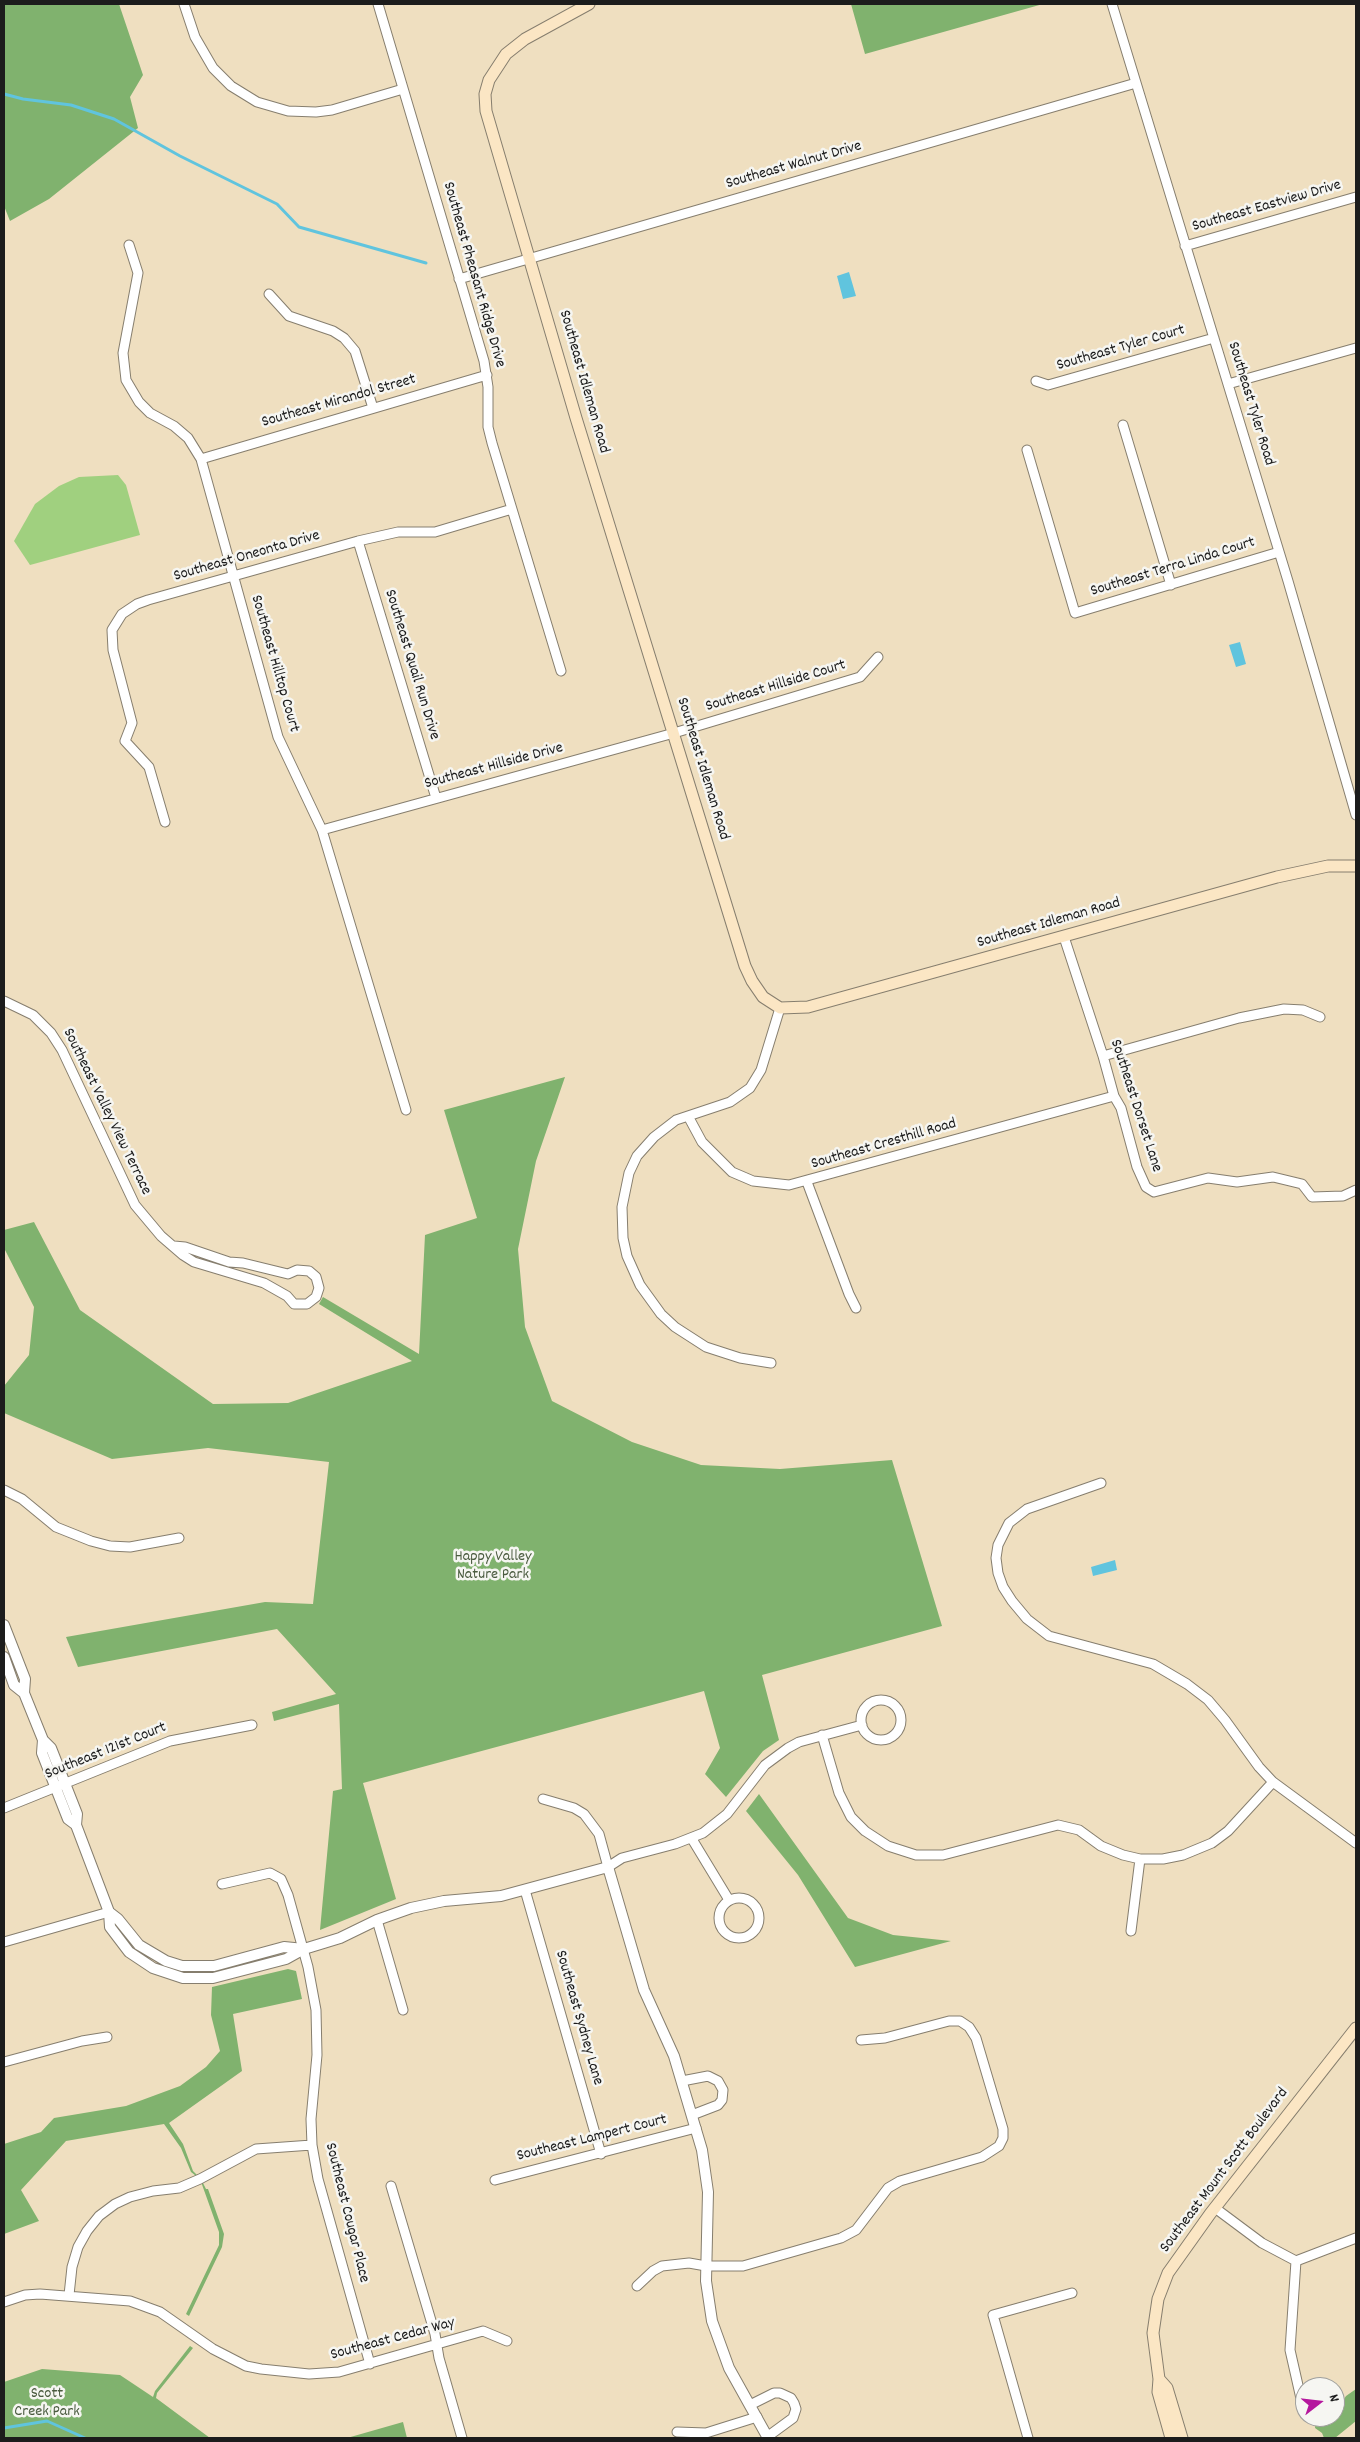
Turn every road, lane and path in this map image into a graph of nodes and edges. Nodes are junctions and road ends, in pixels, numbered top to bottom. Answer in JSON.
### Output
{"nodes":[{"id":1,"x":184,"y":4,"type":"edge"},
{"id":2,"x":378,"y":4,"type":"edge"},
{"id":3,"x":589,"y":4,"type":"edge"},
{"id":4,"x":1112,"y":4,"type":"edge"},
{"id":5,"x":1136,"y":83,"type":"junction"},
{"id":6,"x":403,"y":89,"type":"junction"},
{"id":7,"x":1356,"y":197,"type":"edge"},
{"id":8,"x":129,"y":245,"type":"dead end"},
{"id":9,"x":1185,"y":246,"type":"junction"},
{"id":10,"x":530,"y":258,"type":"junction"},
{"id":11,"x":459,"y":279,"type":"junction"},
{"id":12,"x":269,"y":294,"type":"dead end"},
{"id":13,"x":1214,"y":338,"type":"junction"},
{"id":14,"x":1356,"y":348,"type":"edge"},
{"id":15,"x":487,"y":375,"type":"junction"},
{"id":16,"x":1036,"y":381,"type":"dead end"},
{"id":17,"x":1228,"y":384,"type":"junction"},
{"id":18,"x":373,"y":408,"type":"junction"},
{"id":19,"x":1123,"y":425,"type":"dead end"},
{"id":20,"x":1027,"y":450,"type":"dead end"},
{"id":21,"x":201,"y":459,"type":"junction"},
{"id":22,"x":512,"y":509,"type":"junction"},
{"id":23,"x":358,"y":541,"type":"junction"},
{"id":24,"x":1279,"y":552,"type":"junction"},
{"id":25,"x":234,"y":576,"type":"junction"},
{"id":26,"x":1171,"y":585,"type":"junction"},
{"id":27,"x":878,"y":657,"type":"dead end"},
{"id":28,"x":561,"y":671,"type":"dead end"},
{"id":29,"x":674,"y":733,"type":"junction"},
{"id":30,"x":436,"y":798,"type":"junction"},
{"id":31,"x":1356,"y":815,"type":"edge"},
{"id":32,"x":165,"y":822,"type":"dead end"},
{"id":33,"x":322,"y":830,"type":"junction"},
{"id":34,"x":1356,"y":866,"type":"edge"},
{"id":35,"x":1064,"y":937,"type":"junction"},
{"id":36,"x":4,"y":1001,"type":"edge"},
{"id":37,"x":780,"y":1008,"type":"junction"},
{"id":38,"x":1320,"y":1017,"type":"dead end"},
{"id":39,"x":1103,"y":1056,"type":"junction"},
{"id":40,"x":1114,"y":1096,"type":"junction"},
{"id":41,"x":406,"y":1110,"type":"dead end"},
{"id":42,"x":688,"y":1116,"type":"junction"},
{"id":43,"x":807,"y":1182,"type":"junction"},
{"id":44,"x":1356,"y":1190,"type":"edge"},
{"id":45,"x":174,"y":1246,"type":"junction"},
{"id":46,"x":856,"y":1308,"type":"dead end"},
{"id":47,"x":771,"y":1363,"type":"dead end"},
{"id":48,"x":1101,"y":1483,"type":"dead end"},
{"id":49,"x":4,"y":1490,"type":"edge"},
{"id":50,"x":179,"y":1538,"type":"dead end"},
{"id":51,"x":4,"y":1625,"type":"edge"},
{"id":52,"x":4,"y":1657,"type":"edge"},
{"id":53,"x":24,"y":1693,"type":"junction"},
{"id":54,"x":252,"y":1725,"type":"dead end"},
{"id":55,"x":862,"y":1725,"type":"junction"},
{"id":56,"x":822,"y":1735,"type":"junction"},
{"id":57,"x":1273,"y":1782,"type":"junction"},
{"id":58,"x":61,"y":1786,"type":"junction"},
{"id":59,"x":542,"y":1799,"type":"dead end"},
{"id":60,"x":4,"y":1808,"type":"edge"},
{"id":61,"x":692,"y":1838,"type":"junction"},
{"id":62,"x":1356,"y":1843,"type":"edge"},
{"id":63,"x":1140,"y":1858,"type":"junction"},
{"id":64,"x":608,"y":1867,"type":"junction"},
{"id":65,"x":222,"y":1884,"type":"dead end"},
{"id":66,"x":526,"y":1890,"type":"junction"},
{"id":67,"x":729,"y":1900,"type":"junction"},
{"id":68,"x":109,"y":1912,"type":"junction"},
{"id":69,"x":377,"y":1920,"type":"junction"},
{"id":70,"x":1130,"y":1931,"type":"dead end"},
{"id":71,"x":4,"y":1942,"type":"edge"},
{"id":72,"x":304,"y":1949,"type":"junction"},
{"id":73,"x":403,"y":2010,"type":"dead end"},
{"id":74,"x":1356,"y":2028,"type":"edge"},
{"id":75,"x":107,"y":2037,"type":"dead end"},
{"id":76,"x":861,"y":2040,"type":"dead end"},
{"id":77,"x":4,"y":2062,"type":"edge"},
{"id":78,"x":682,"y":2081,"type":"junction"},
{"id":79,"x":692,"y":2115,"type":"junction"},
{"id":80,"x":696,"y":2128,"type":"junction"},
{"id":81,"x":312,"y":2146,"type":"junction"},
{"id":82,"x":601,"y":2154,"type":"junction"},
{"id":83,"x":495,"y":2180,"type":"dead end"},
{"id":84,"x":391,"y":2186,"type":"dead end"},
{"id":85,"x":1215,"y":2208,"type":"junction"},
{"id":86,"x":1356,"y":2238,"type":"edge"},
{"id":87,"x":1296,"y":2261,"type":"junction"},
{"id":88,"x":706,"y":2266,"type":"junction"},
{"id":89,"x":637,"y":2286,"type":"dead end"},
{"id":90,"x":1072,"y":2293,"type":"dead end"},
{"id":91,"x":68,"y":2295,"type":"junction"},
{"id":92,"x":4,"y":2302,"type":"edge"},
{"id":93,"x":507,"y":2341,"type":"dead end"},
{"id":94,"x":437,"y":2344,"type":"junction"},
{"id":95,"x":370,"y":2364,"type":"junction"},
{"id":96,"x":1296,"y":2377,"type":"edge"},
{"id":97,"x":1159,"y":2379,"type":"junction"},
{"id":98,"x":750,"y":2405,"type":"junction"},
{"id":99,"x":757,"y":2417,"type":"junction"},
{"id":100,"x":676,"y":2432,"type":"dead end"},
{"id":101,"x":768,"y":2437,"type":"edge"},
{"id":102,"x":462,"y":2438,"type":"edge"},
{"id":103,"x":1028,"y":2438,"type":"edge"},
{"id":104,"x":1171,"y":2438,"type":"edge"},
{"id":105,"x":1182,"y":2438,"type":"edge"}],
"edges":[{"from":1,"to":6,"type":"street"},
{"from":2,"to":6,"type":"street","name":"Southeast Pheasant Ridge Drive"},
{"from":3,"to":10,"type":"main road","name":"Southeast Idleman Road"},
{"from":4,"to":5,"type":"street","name":"Southeast Tyler Road"},
{"from":5,"to":9,"type":"street","name":"Southeast Tyler Road"},
{"from":5,"to":10,"type":"street","name":"Southeast Walnut Drive"},
{"from":6,"to":11,"type":"street","name":"Southeast Pheasant Ridge Drive"},
{"from":7,"to":9,"type":"street","name":"Southeast Eastview Drive"},
{"from":8,"to":21,"type":"street","name":"Southeast Hilltop Court"},
{"from":9,"to":13,"type":"street","name":"Southeast Tyler Road"},
{"from":10,"to":11,"type":"street","name":"Southeast Walnut Drive"},
{"from":10,"to":29,"type":"main road","name":"Southeast Idleman Road"},
{"from":11,"to":15,"type":"street","name":"Southeast Pheasant Ridge Drive"},
{"from":12,"to":18,"type":"street"},
{"from":13,"to":16,"type":"street","name":"Southeast Tyler Court"},
{"from":13,"to":17,"type":"street","name":"Southeast Tyler Road"},
{"from":14,"to":17,"type":"street"},
{"from":15,"to":18,"type":"street","name":"Southeast Mirandol Street"},
{"from":15,"to":22,"type":"street","name":"Southeast Pheasant Ridge Drive"},
{"from":17,"to":24,"type":"street","name":"Southeast Tyler Road"},
{"from":18,"to":21,"type":"street","name":"Southeast Mirandol Street"},
{"from":19,"to":26,"type":"street"},
{"from":20,"to":26,"type":"street","name":"Southeast Terra Linda Court"},
{"from":21,"to":25,"type":"street","name":"Southeast Hilltop Court"},
{"from":22,"to":23,"type":"street","name":"Southeast Oneonta Drive"},
{"from":22,"to":28,"type":"street","name":"Southeast Pheasant Ridge Drive"},
{"from":23,"to":25,"type":"street","name":"Southeast Oneonta Drive"},
{"from":23,"to":30,"type":"street","name":"Southeast Quail Run Drive"},
{"from":24,"to":26,"type":"street","name":"Southeast Terra Linda Court"},
{"from":24,"to":31,"type":"street","name":"Southeast Tyler Road"},
{"from":25,"to":32,"type":"street","name":"Southeast Oneonta Drive"},
{"from":25,"to":33,"type":"street","name":"Southeast Hilltop Court"},
{"from":27,"to":29,"type":"street","name":"Southeast Hillside Court"},
{"from":29,"to":30,"type":"street","name":"Southeast Hillside Drive"},
{"from":29,"to":37,"type":"main road","name":"Southeast Idleman Road"},
{"from":30,"to":33,"type":"street","name":"Southeast Hillside Drive"},
{"from":33,"to":41,"type":"street","name":"Southeast Hilltop Court"},
{"from":34,"to":35,"type":"main road","name":"Southeast Idleman Road"},
{"from":35,"to":37,"type":"main road","name":"Southeast Idleman Road"},
{"from":35,"to":39,"type":"street","name":"Southeast Dorset Lane"},
{"from":36,"to":45,"type":"street","name":"Southeast Valley View Terrace"},
{"from":37,"to":42,"type":"street"},
{"from":38,"to":39,"type":"street"},
{"from":39,"to":40,"type":"street","name":"Southeast Dorset Lane"},
{"from":40,"to":43,"type":"street","name":"Southeast Cresthill Road"},
{"from":40,"to":44,"type":"street","name":"Southeast Dorset Lane"},
{"from":42,"to":43,"type":"street","name":"Southeast Cresthill Road"},
{"from":42,"to":47,"type":"street"},
{"from":43,"to":46,"type":"street"},
{"from":45,"to":45,"type":"street","name":"Southeast Valley View Terrace"},
{"from":48,"to":57,"type":"street"},
{"from":49,"to":50,"type":"street"},
{"from":51,"to":53,"type":"street"},
{"from":52,"to":53,"type":"street"},
{"from":53,"to":58,"type":"street"},
{"from":54,"to":58,"type":"street","name":"Southeast 121st Court"},
{"from":55,"to":55,"type":"street"},
{"from":55,"to":56,"type":"street"},
{"from":56,"to":61,"type":"street"},
{"from":56,"to":63,"type":"street"},
{"from":57,"to":62,"type":"street"},
{"from":57,"to":63,"type":"street"},
{"from":58,"to":60,"type":"street","name":"Southeast 121st Court"},
{"from":58,"to":68,"type":"street"},
{"from":59,"to":64,"type":"street"},
{"from":61,"to":64,"type":"street"},
{"from":61,"to":67,"type":"street"},
{"from":63,"to":70,"type":"street"},
{"from":64,"to":66,"type":"street"},
{"from":64,"to":78,"type":"street"},
{"from":65,"to":72,"type":"street","name":"Southeast Cougar Place"},
{"from":66,"to":69,"type":"street"},
{"from":66,"to":82,"type":"street","name":"Southeast Sydney Lane"},
{"from":67,"to":67,"type":"street"},
{"from":68,"to":71,"type":"street"},
{"from":68,"to":72,"type":"street"},
{"from":69,"to":72,"type":"street"},
{"from":69,"to":73,"type":"street"},
{"from":72,"to":81,"type":"street","name":"Southeast Cougar Place"},
{"from":74,"to":85,"type":"main road","name":"Southeast Mount Scott Boulevard"},
{"from":75,"to":77,"type":"street"},
{"from":76,"to":88,"type":"street"},
{"from":78,"to":79,"type":"street"},
{"from":78,"to":79,"type":"street"},
{"from":79,"to":80,"type":"street"},
{"from":80,"to":82,"type":"street","name":"Southeast Lampert Court"},
{"from":80,"to":88,"type":"street"},
{"from":81,"to":91,"type":"street"},
{"from":81,"to":95,"type":"street","name":"Southeast Cougar Place"},
{"from":82,"to":83,"type":"street","name":"Southeast Lampert Court"},
{"from":84,"to":94,"type":"street"},
{"from":85,"to":87,"type":"street"},
{"from":85,"to":97,"type":"main road","name":"Southeast Mount Scott Boulevard"},
{"from":86,"to":87,"type":"street"},
{"from":87,"to":96,"type":"street"},
{"from":88,"to":89,"type":"street"},
{"from":88,"to":98,"type":"street"},
{"from":90,"to":103,"type":"street"},
{"from":91,"to":92,"type":"street","name":"Southeast Cedar Way"},
{"from":91,"to":95,"type":"street","name":"Southeast Cedar Way"},
{"from":93,"to":94,"type":"street","name":"Southeast Cedar Way"},
{"from":94,"to":95,"type":"street","name":"Southeast Cedar Way"},
{"from":94,"to":102,"type":"street"},
{"from":97,"to":104,"type":"main road","name":"Southeast Mount Scott Boulevard"},
{"from":97,"to":105,"type":"main road","name":"Southeast Mount Scott Boulevard"},
{"from":98,"to":99,"type":"street"},
{"from":98,"to":101,"type":"street"},
{"from":99,"to":100,"type":"street"},
{"from":99,"to":101,"type":"street"}]}
